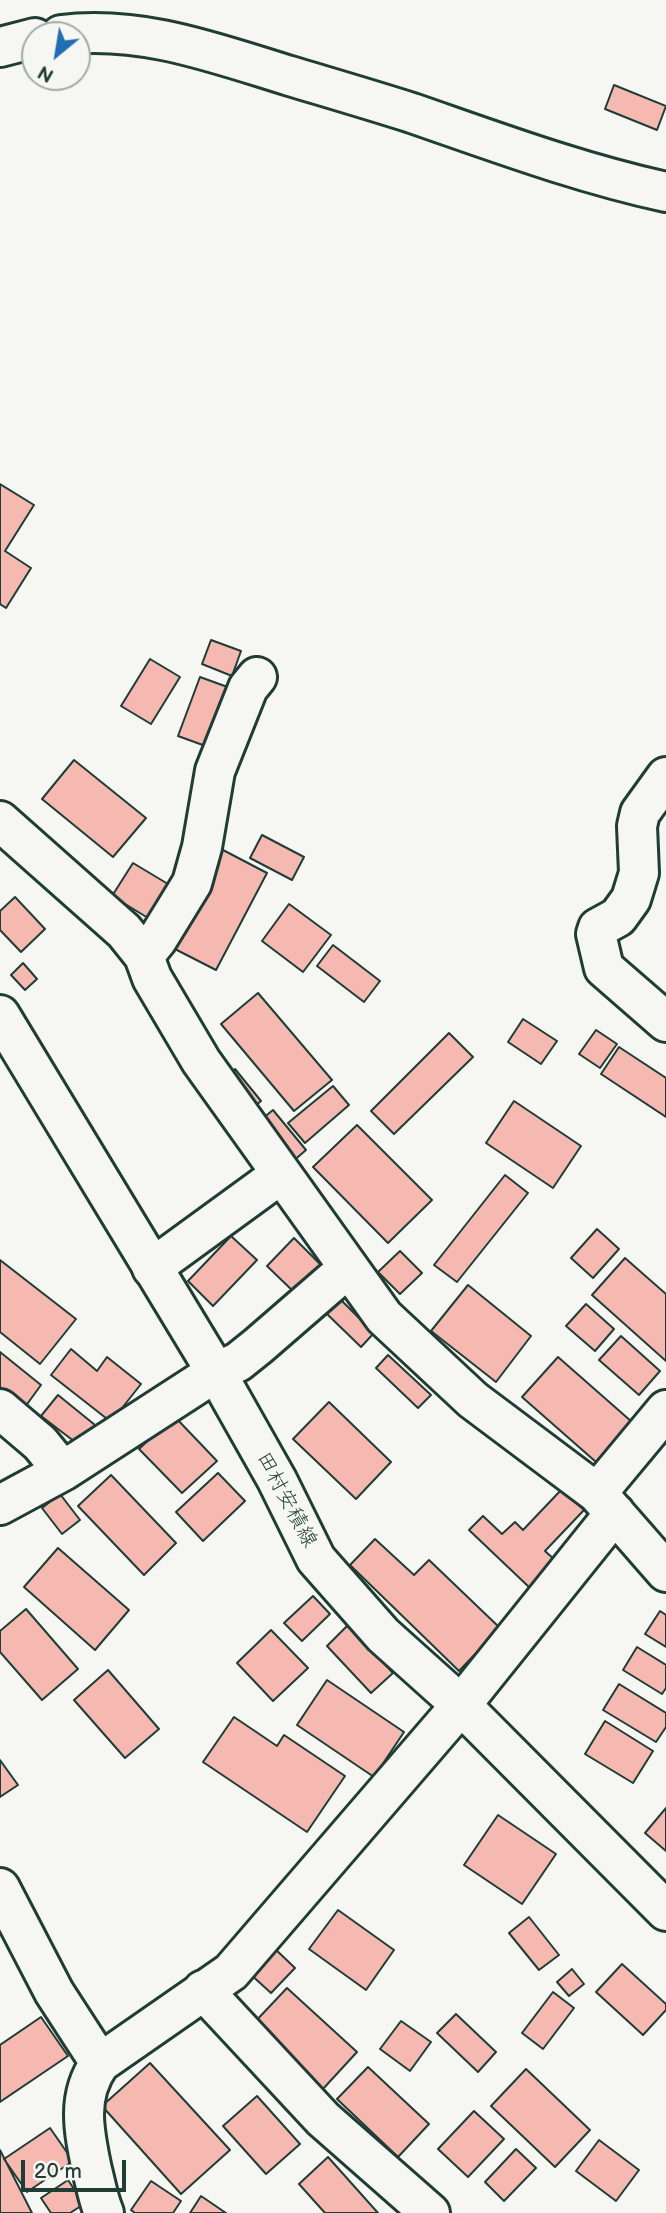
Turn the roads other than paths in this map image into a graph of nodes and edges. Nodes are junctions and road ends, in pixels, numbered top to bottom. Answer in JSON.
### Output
{"nodes":[{"id":1,"x":91,"y":31,"type":"edge"},
{"id":2,"x":21,"y":42,"type":"edge"},
{"id":3,"x":0,"y":47,"type":"edge"},
{"id":4,"x":666,"y":192,"type":"edge"},
{"id":5,"x":257,"y":677,"type":"dead end"},
{"id":6,"x":666,"y":778,"type":"edge"},
{"id":7,"x":0,"y":821,"type":"edge"},
{"id":8,"x":144,"y":956,"type":"junction"},
{"id":9,"x":0,"y":1015,"type":"edge"},
{"id":10,"x":666,"y":1022,"type":"edge"},
{"id":11,"x":281,"y":1174,"type":"junction"},
{"id":12,"x":152,"y":1268,"type":"junction"},
{"id":13,"x":348,"y":1268,"type":"junction"},
{"id":14,"x":216,"y":1372,"type":"junction"},
{"id":15,"x":0,"y":1409,"type":"edge"},
{"id":16,"x":666,"y":1410,"type":"edge"},
{"id":17,"x":63,"y":1471,"type":"junction"},
{"id":18,"x":606,"y":1503,"type":"junction"},
{"id":19,"x":0,"y":1505,"type":"edge"},
{"id":20,"x":666,"y":1572,"type":"edge"},
{"id":21,"x":461,"y":1705,"type":"junction"},
{"id":22,"x":0,"y":1888,"type":"edge"},
{"id":23,"x":666,"y":1910,"type":"edge"},
{"id":24,"x":204,"y":1990,"type":"junction"},
{"id":25,"x":100,"y":2063,"type":"junction"},
{"id":26,"x":104,"y":2213,"type":"edge"},
{"id":27,"x":429,"y":2213,"type":"edge"}],
"edges":[{"from":1,"to":4,"type":"street"},
{"from":2,"to":3,"type":"street"},
{"from":5,"to":8,"type":"street"},
{"from":6,"to":10,"type":"street"},
{"from":7,"to":8,"type":"street"},
{"from":8,"to":11,"type":"street"},
{"from":9,"to":12,"type":"street","name":"田村安積線"},
{"from":11,"to":12,"type":"street"},
{"from":11,"to":13,"type":"street"},
{"from":12,"to":14,"type":"street","name":"田村安積線"},
{"from":13,"to":14,"type":"street"},
{"from":13,"to":18,"type":"street"},
{"from":14,"to":17,"type":"street"},
{"from":14,"to":21,"type":"street","name":"田村安積線"},
{"from":15,"to":17,"type":"street"},
{"from":16,"to":18,"type":"street"},
{"from":17,"to":19,"type":"street"},
{"from":18,"to":20,"type":"street"},
{"from":18,"to":21,"type":"street"},
{"from":21,"to":23,"type":"street","name":"田村安積線"},
{"from":21,"to":24,"type":"street"},
{"from":22,"to":25,"type":"street"},
{"from":24,"to":25,"type":"street"},
{"from":24,"to":27,"type":"street"},
{"from":25,"to":26,"type":"street"}]}
